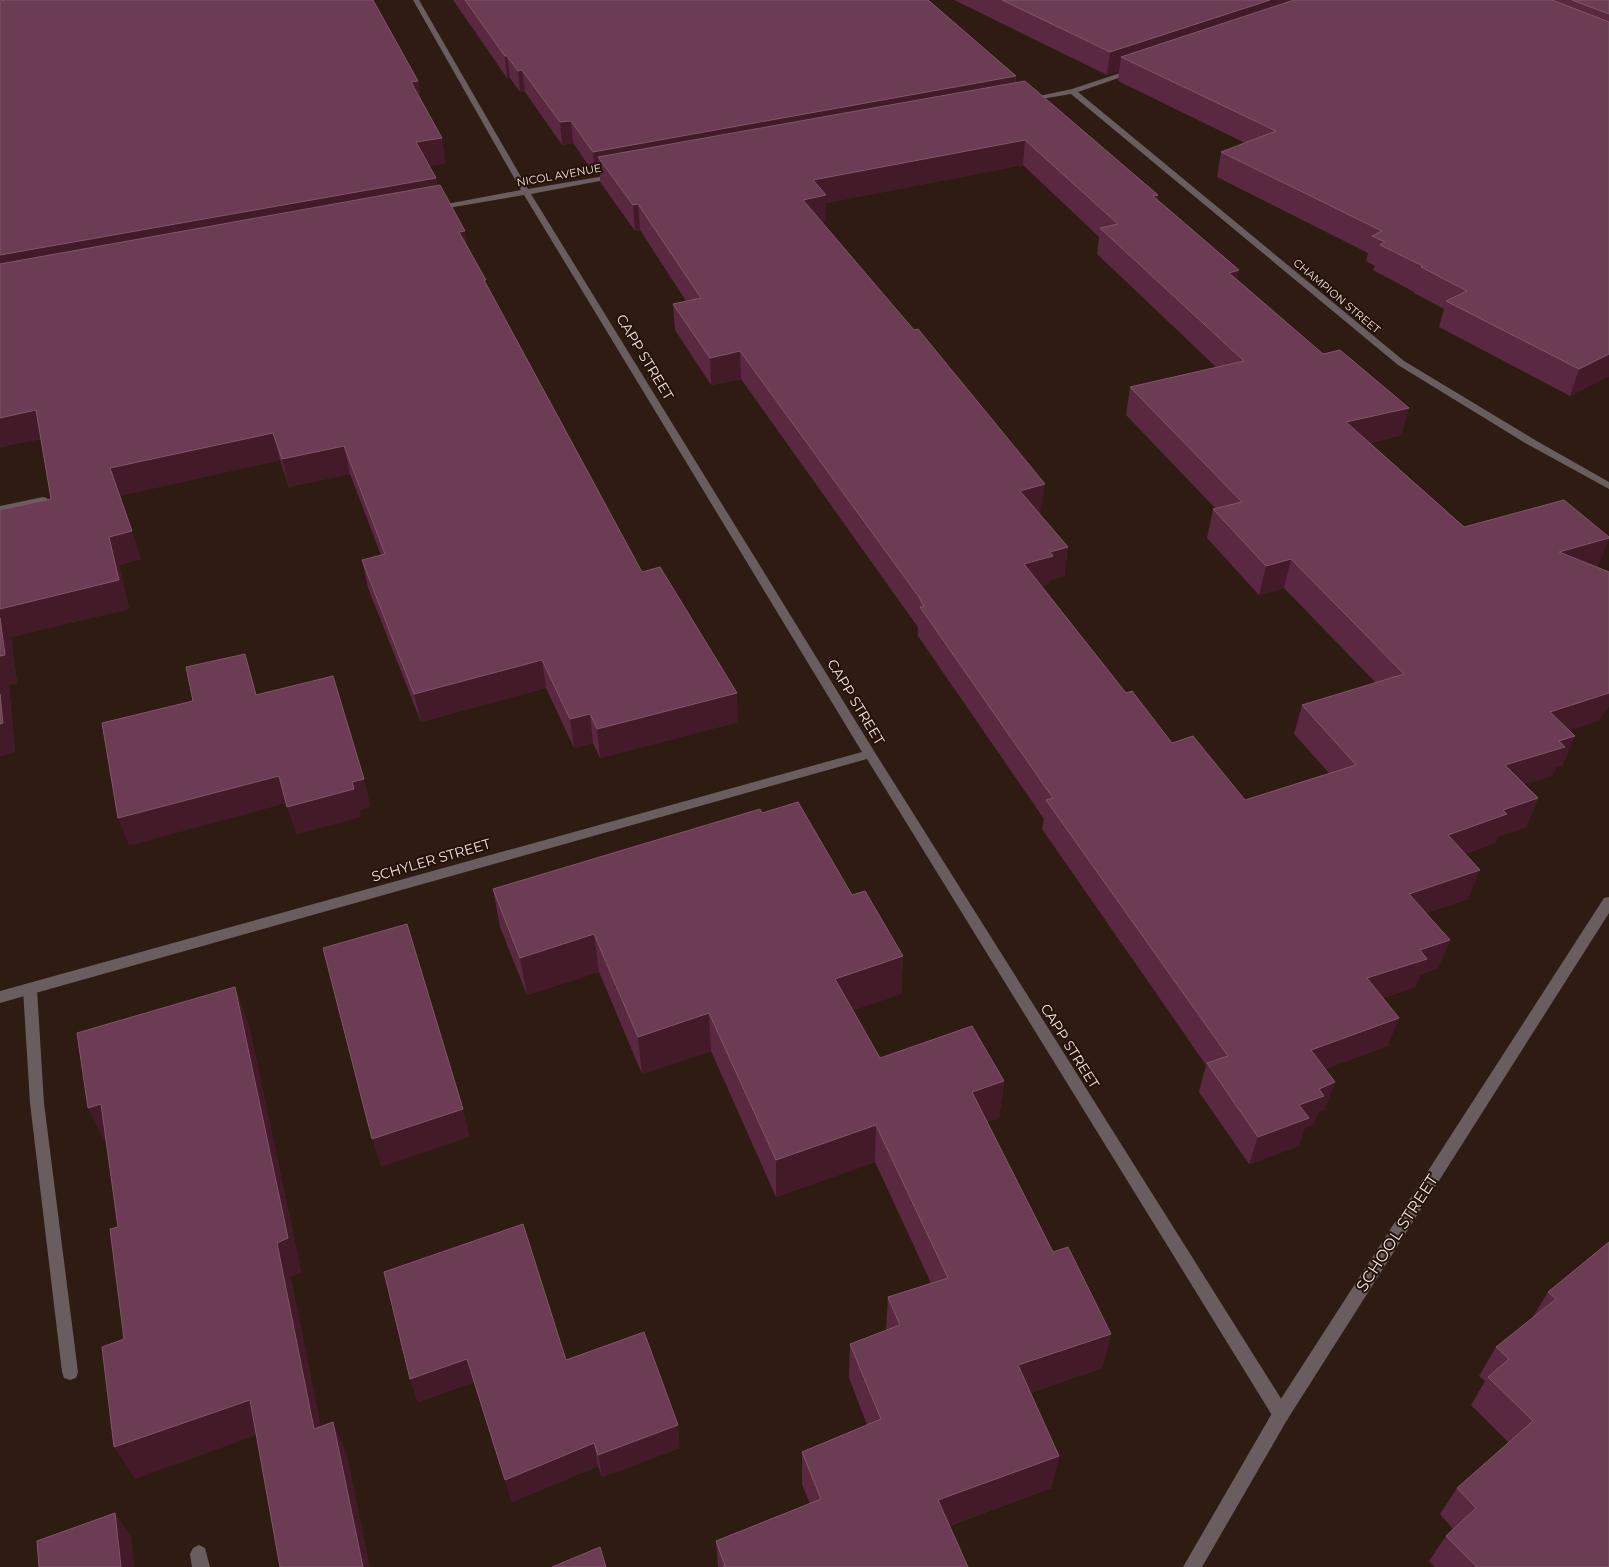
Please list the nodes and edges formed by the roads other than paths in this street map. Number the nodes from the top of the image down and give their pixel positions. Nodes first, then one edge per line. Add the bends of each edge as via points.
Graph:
1 (416, 0) edge
2 (1148, 67) edge
3 (1073, 92) junction
4 (1015, 102) edge
5 (624, 174) edge
6 (526, 192) junction
7 (429, 210) edge
8 (1609, 486) edge
9 (43, 500) edge
10 (0, 509) edge
11 (870, 754) junction
12 (1609, 902) edge
13 (30, 989) junction
14 (0, 997) edge
15 (70, 1372) dead end
16 (1281, 1414) junction
17 (1192, 1567) edge

1 - 6 street, CAPP STREET
2 - 3 street
3 - 4 street
3 - 8 street, CHAMPION STREET via 1401,363
5 - 6 street, NICOL AVENUE
6 - 7 street, NICOL AVENUE
6 - 11 street, CAPP STREET
9 - 10 street
11 - 13 street, SCHYLER STREET
11 - 16 street, CAPP STREET
12 - 16 street, SCHOOL STREET
13 - 14 street, SCHYLER STREET
13 - 15 street via 36,1103
16 - 17 street, SCHOOL STREET

